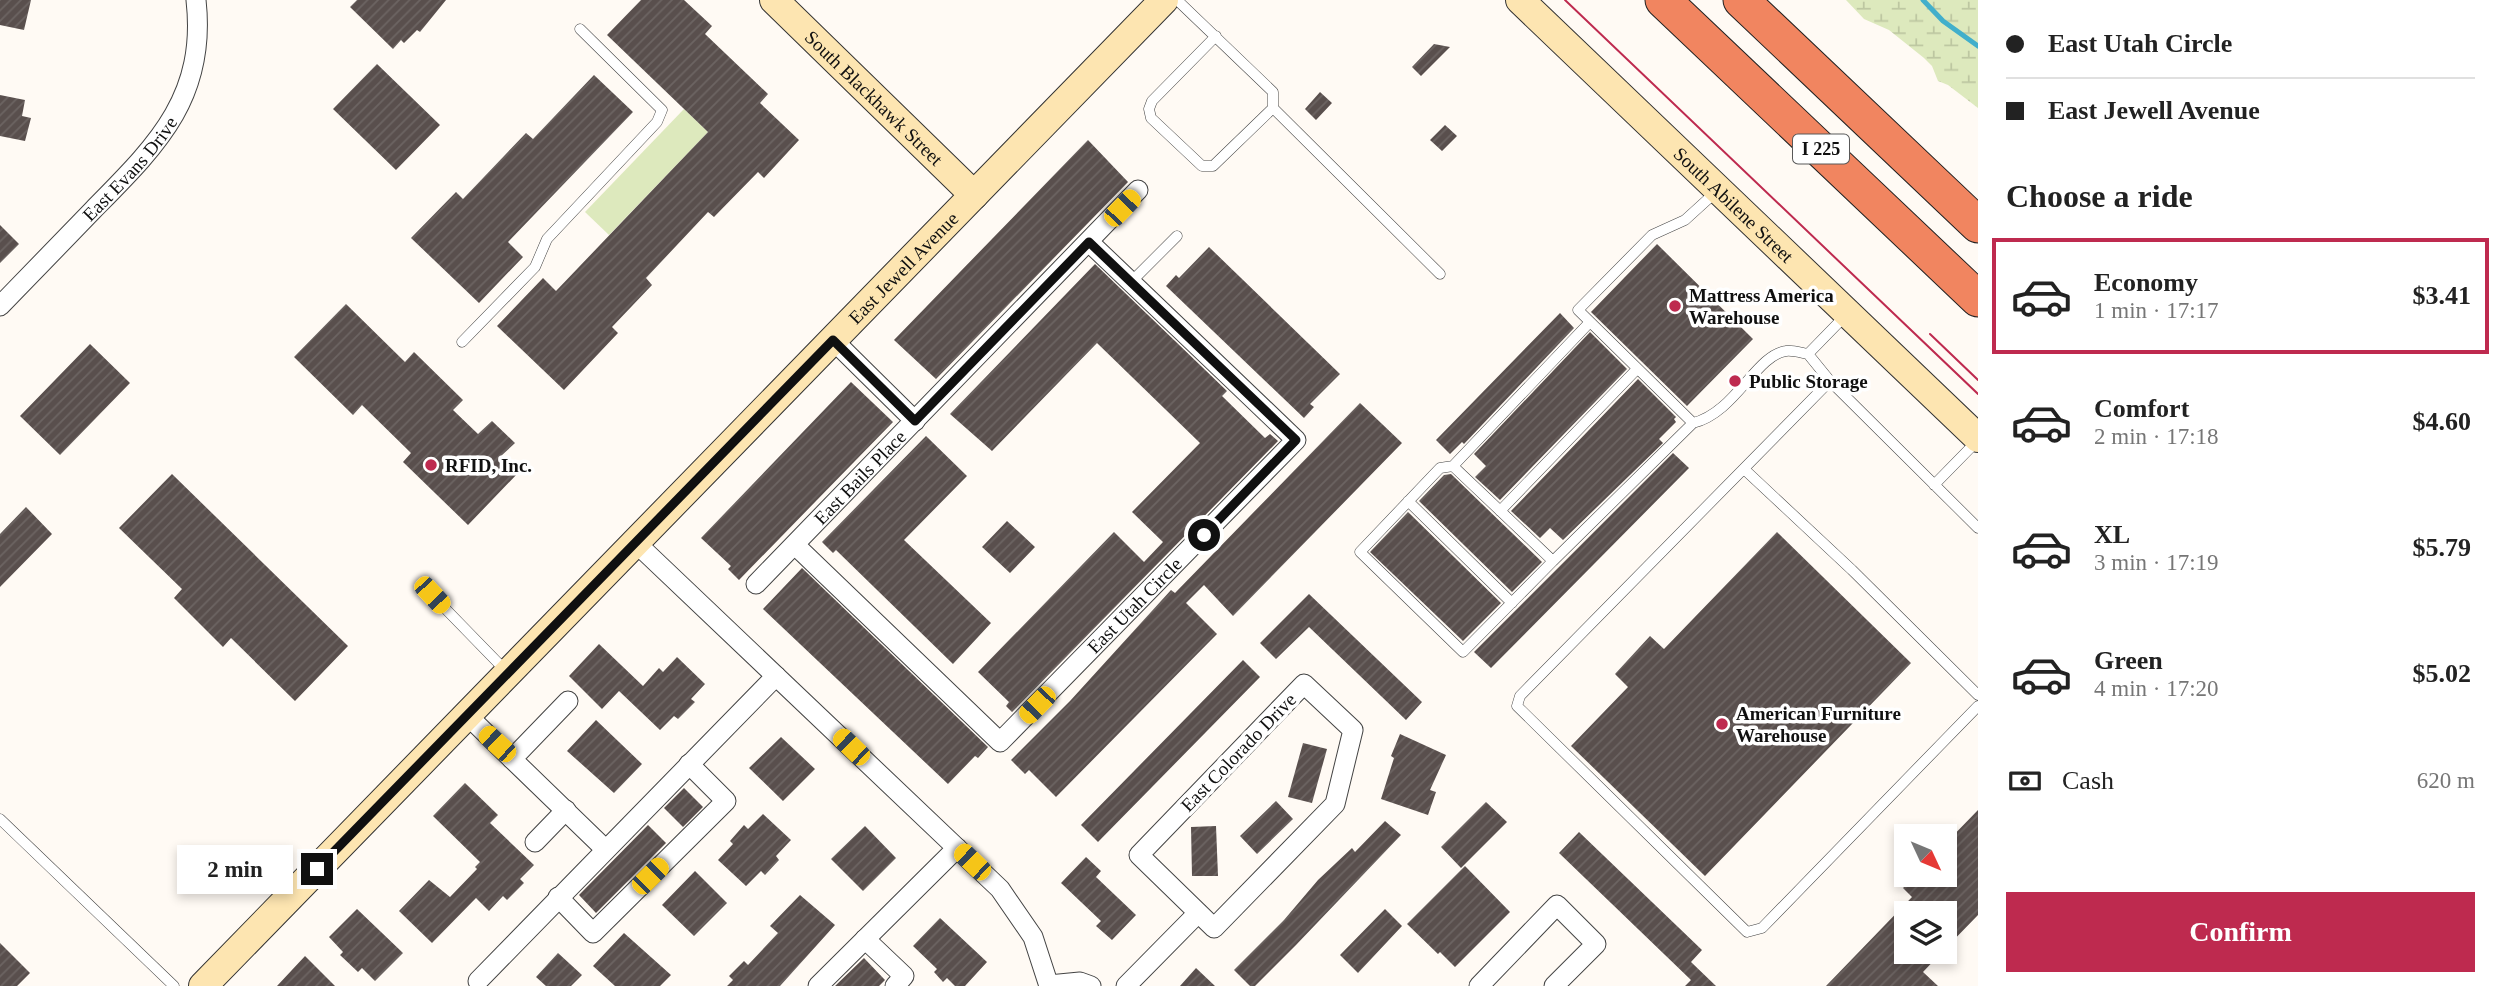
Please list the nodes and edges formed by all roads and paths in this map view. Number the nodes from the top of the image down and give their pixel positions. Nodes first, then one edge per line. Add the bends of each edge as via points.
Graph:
1 (196, 0) edge
2 (774, 0) edge
3 (1164, 0) edge
4 (1177, 0) edge
5 (1520, 0) edge
6 (1663, 0) edge
7 (1741, 0) edge
8 (580, 29) dead end
9 (1216, 36) junction
10 (1273, 108) junction
11 (1138, 190) dead end
12 (1718, 190) junction
13 (974, 195) junction
14 (1978, 225) edge
15 (1177, 236) dead end
16 (1089, 242) junction
17 (1440, 274) dead end
18 (1131, 282) junction
19 (1978, 299) edge
20 (0, 306) edge
21 (1847, 314) junction
22 (1590, 322) junction
23 (833, 340) junction
24 (462, 342) dead end
25 (1808, 354) junction
26 (1637, 369) junction
27 (1830, 381) junction
28 (915, 421) junction
29 (1693, 423) junction
30 (1978, 439) edge
31 (1452, 466) junction
32 (1744, 469) junction
33 (1934, 485) junction
34 (1408, 501) junction
35 (1500, 511) junction
36 (1978, 528) edge
37 (635, 542) junction
38 (794, 545) junction
39 (1553, 561) junction
40 (756, 584) dead end
41 (432, 595) dead end
42 (1512, 603) junction
43 (508, 673) junction
44 (776, 676) junction
45 (1978, 695) edge
46 (568, 701) dead end
47 (1978, 706) edge
48 (467, 715) junction
49 (512, 759) junction
50 (688, 765) junction
51 (566, 810) junction
52 (0, 819) edge
53 (535, 842) dead end
54 (957, 848) junction
55 (605, 849) junction
56 (558, 897) junction
57 (1198, 912) junction
58 (865, 939) junction
59 (478, 982) dead end
60 (204, 985) edge
61 (174, 986) edge
62 (818, 986) edge
63 (895, 986) edge
64 (1049, 986) edge
65 (1091, 986) edge
66 (1126, 986) edge
67 (1479, 986) edge
68 (1554, 986) edge

1 - 20 street, East Evans Drive via 198,33 192,73 170,126
2 - 13 street, South Blackhawk Street
3 - 13 street, East Jewell Avenue
4 - 9 lane
5 - 12 street, South Abilene Street
6 - 19 highway, I 225
7 - 14 highway, I 225
8 - 24 lane via 662,110 657,122 547,239 535,267
9 - 10 lane via 1273,92
9 - 10 lane via 1152,100 1151,118 1202,166 1213,166
10 - 17 lane
11 - 16 street, East Bails Place
12 - 21 street, South Abilene Street
12 - 22 lane via 1685,220 1653,235 1578,310
13 - 23 street, East Jewell Avenue
15 - 18 lane
16 - 18 street, East Utah Circle
16 - 28 street, East Bails Place
18 - 38 street, East Utah Circle via 1296,440 1000,742
21 - 25 lane
21 - 30 street, South Abilene Street
22 - 26 lane
22 - 31 lane
23 - 28 street
23 - 37 street, East Jewell Avenue
25 - 27 lane
25 - 29 lane via 1787,351 1772,358 1723,409 1710,419
26 - 29 lane
26 - 35 lane
27 - 32 lane
27 - 33 lane
28 - 38 street, East Bails Place
29 - 39 lane
30 - 33 lane
31 - 34 lane via 1440,468
31 - 35 lane
32 - 45 lane
32 - 47 lane via 1520,696 1517,706 1747,932 1762,928
33 - 36 lane
34 - 42 lane
34 - 42 lane via 1360,552 1463,652
35 - 39 lane
37 - 43 street, East Jewell Avenue
37 - 44 street
38 - 40 street, East Bails Place
39 - 42 lane
41 - 43 lane
43 - 48 street, East Jewell Avenue
44 - 50 street
44 - 54 street
46 - 49 street
48 - 49 street
48 - 60 street, East Jewell Avenue
49 - 51 street
50 - 55 street
50 - 56 street via 726,801 593,933
51 - 53 street
51 - 55 street
52 - 61 lane
54 - 58 street
54 - 64 street via 1019,912 1037,946
55 - 56 street
56 - 59 street
57 - 57 street, East Colorado Drive via 1214,928 1335,804 1353,730 1304,684 1139,855
57 - 66 street
58 - 62 street
58 - 63 street via 904,976
64 - 65 street via 1080,982
67 - 68 street via 1557,905 1596,944

